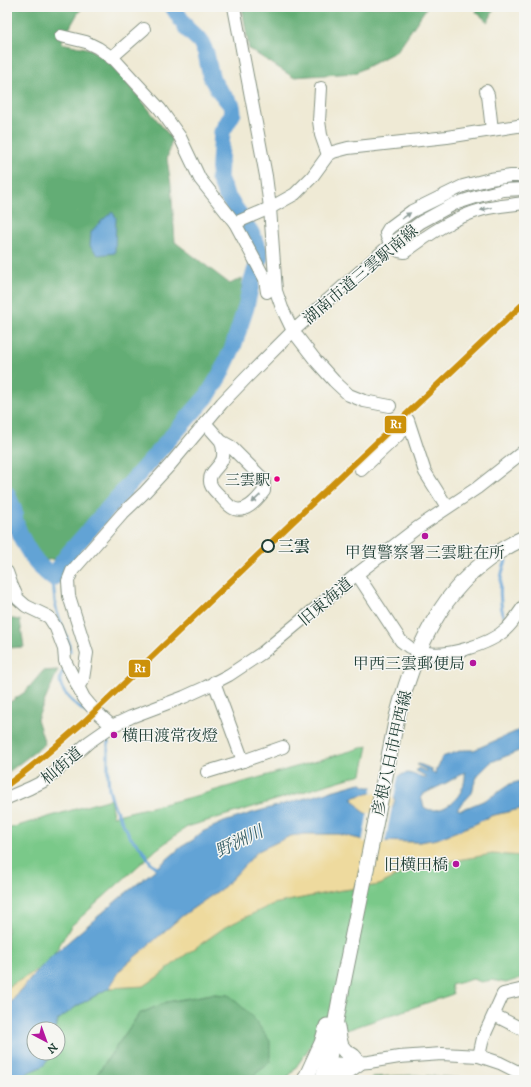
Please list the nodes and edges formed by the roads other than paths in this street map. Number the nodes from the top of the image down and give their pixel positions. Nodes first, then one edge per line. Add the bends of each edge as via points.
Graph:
1 (234, 7) edge
2 (144, 29) dead end
3 (61, 36) dead end
4 (111, 58) junction
5 (320, 88) dead end
6 (486, 91) dead end
7 (524, 125) edge
8 (492, 130) junction
9 (328, 155) junction
10 (524, 176) edge
11 (524, 189) edge
12 (524, 203) edge
13 (270, 208) junction
14 (235, 223) junction
15 (391, 244) junction
16 (267, 292) dead end
17 (293, 331) junction
18 (390, 406) dead end
19 (205, 423) junction
20 (221, 441) junction
21 (524, 451) edge
22 (221, 462) junction
23 (249, 466) junction
24 (361, 470) dead end
25 (447, 507) junction
26 (524, 538) edge
27 (7, 572) edge
28 (357, 574) junction
29 (524, 606) edge
30 (409, 647) dead end
31 (427, 653) dead end
32 (214, 682) junction
33 (78, 687) junction
34 (108, 729) junction
35 (283, 747) dead end
36 (243, 761) junction
37 (206, 772) dead end
38 (7, 798) edge
39 (342, 988) junction
40 (524, 989) edge
41 (494, 1015) junction
42 (524, 1030) edge
43 (331, 1040) junction
44 (479, 1056) junction
45 (328, 1063) junction
46 (359, 1063) junction
47 (524, 1075) edge
48 (304, 1080) edge
49 (308, 1080) edge
50 (322, 1080) edge
51 (330, 1080) edge

1 - 13 street
2 - 4 street
3 - 4 street via 86,42
4 - 14 street via 160,109 180,137 200,179
5 - 9 street via 319,121
6 - 8 street
7 - 8 street
8 - 9 street via 348,148
9 - 13 street via 312,178 295,194
15 -> 10 street via 386,233 389,228 412,211 437,198 462,186 490,179
11 - 15 street, 湖南市道三雲駅南線 via 503,190 454,204 421,222
12 -> 15 street via 483,210 461,218 424,238 405,252 399,251
13 - 14 street
13 - 17 street via 276,291
14 - 16 street via 265,279
15 - 17 street, 湖南市道三雲駅南線
17 - 18 street via 316,361 349,395
17 - 19 street, 湖南市道三雲駅南線
19 - 20 street
19 - 33 street, 湖南市道三雲駅南線 via 72,571 68,581 69,596 87,653 83,679
20 - 22 street
20 - 23 street via 230,446
21 - 25 street, 旧東海道 via 477,488
22 - 23 street
23 -> 22 street via 264,480 264,491 242,510 231,507 213,489 210,476
24 - 25 street via 408,423 425,472
25 - 28 street, 旧東海道
26 - 39 main road, 彦根八日市甲西線 via 490,559 455,590 436,618 417,656 397,717
27 - 33 street via 18,599 26,606 49,617 56,628
28 - 30 street via 401,641
28 - 32 street, 旧東海道 via 262,653
29 - 31 street via 505,630 482,644 441,654
32 - 34 street, 旧東海道
32 - 36 street
33 - 34 street
34 - 38 street, 杣街道 via 89,742 46,780
35 - 36 street
36 - 37 street
39 - 43 main road, 彦根八日市甲西線
39 - 43 main road, 彦根八日市甲西線 via 332,1009
40 - 41 street via 503,994
41 - 42 street
41 - 44 street via 483,1038
43 - 45 main road, 彦根八日市甲西線
43 - 46 main road
43 - 48 main road, 彦根八日市甲西線
44 - 46 street via 442,1054
44 - 47 street
45 - 46 street
45 - 49 main road
45 - 50 main road, 彦根八日市甲西線
46 - 51 main road

